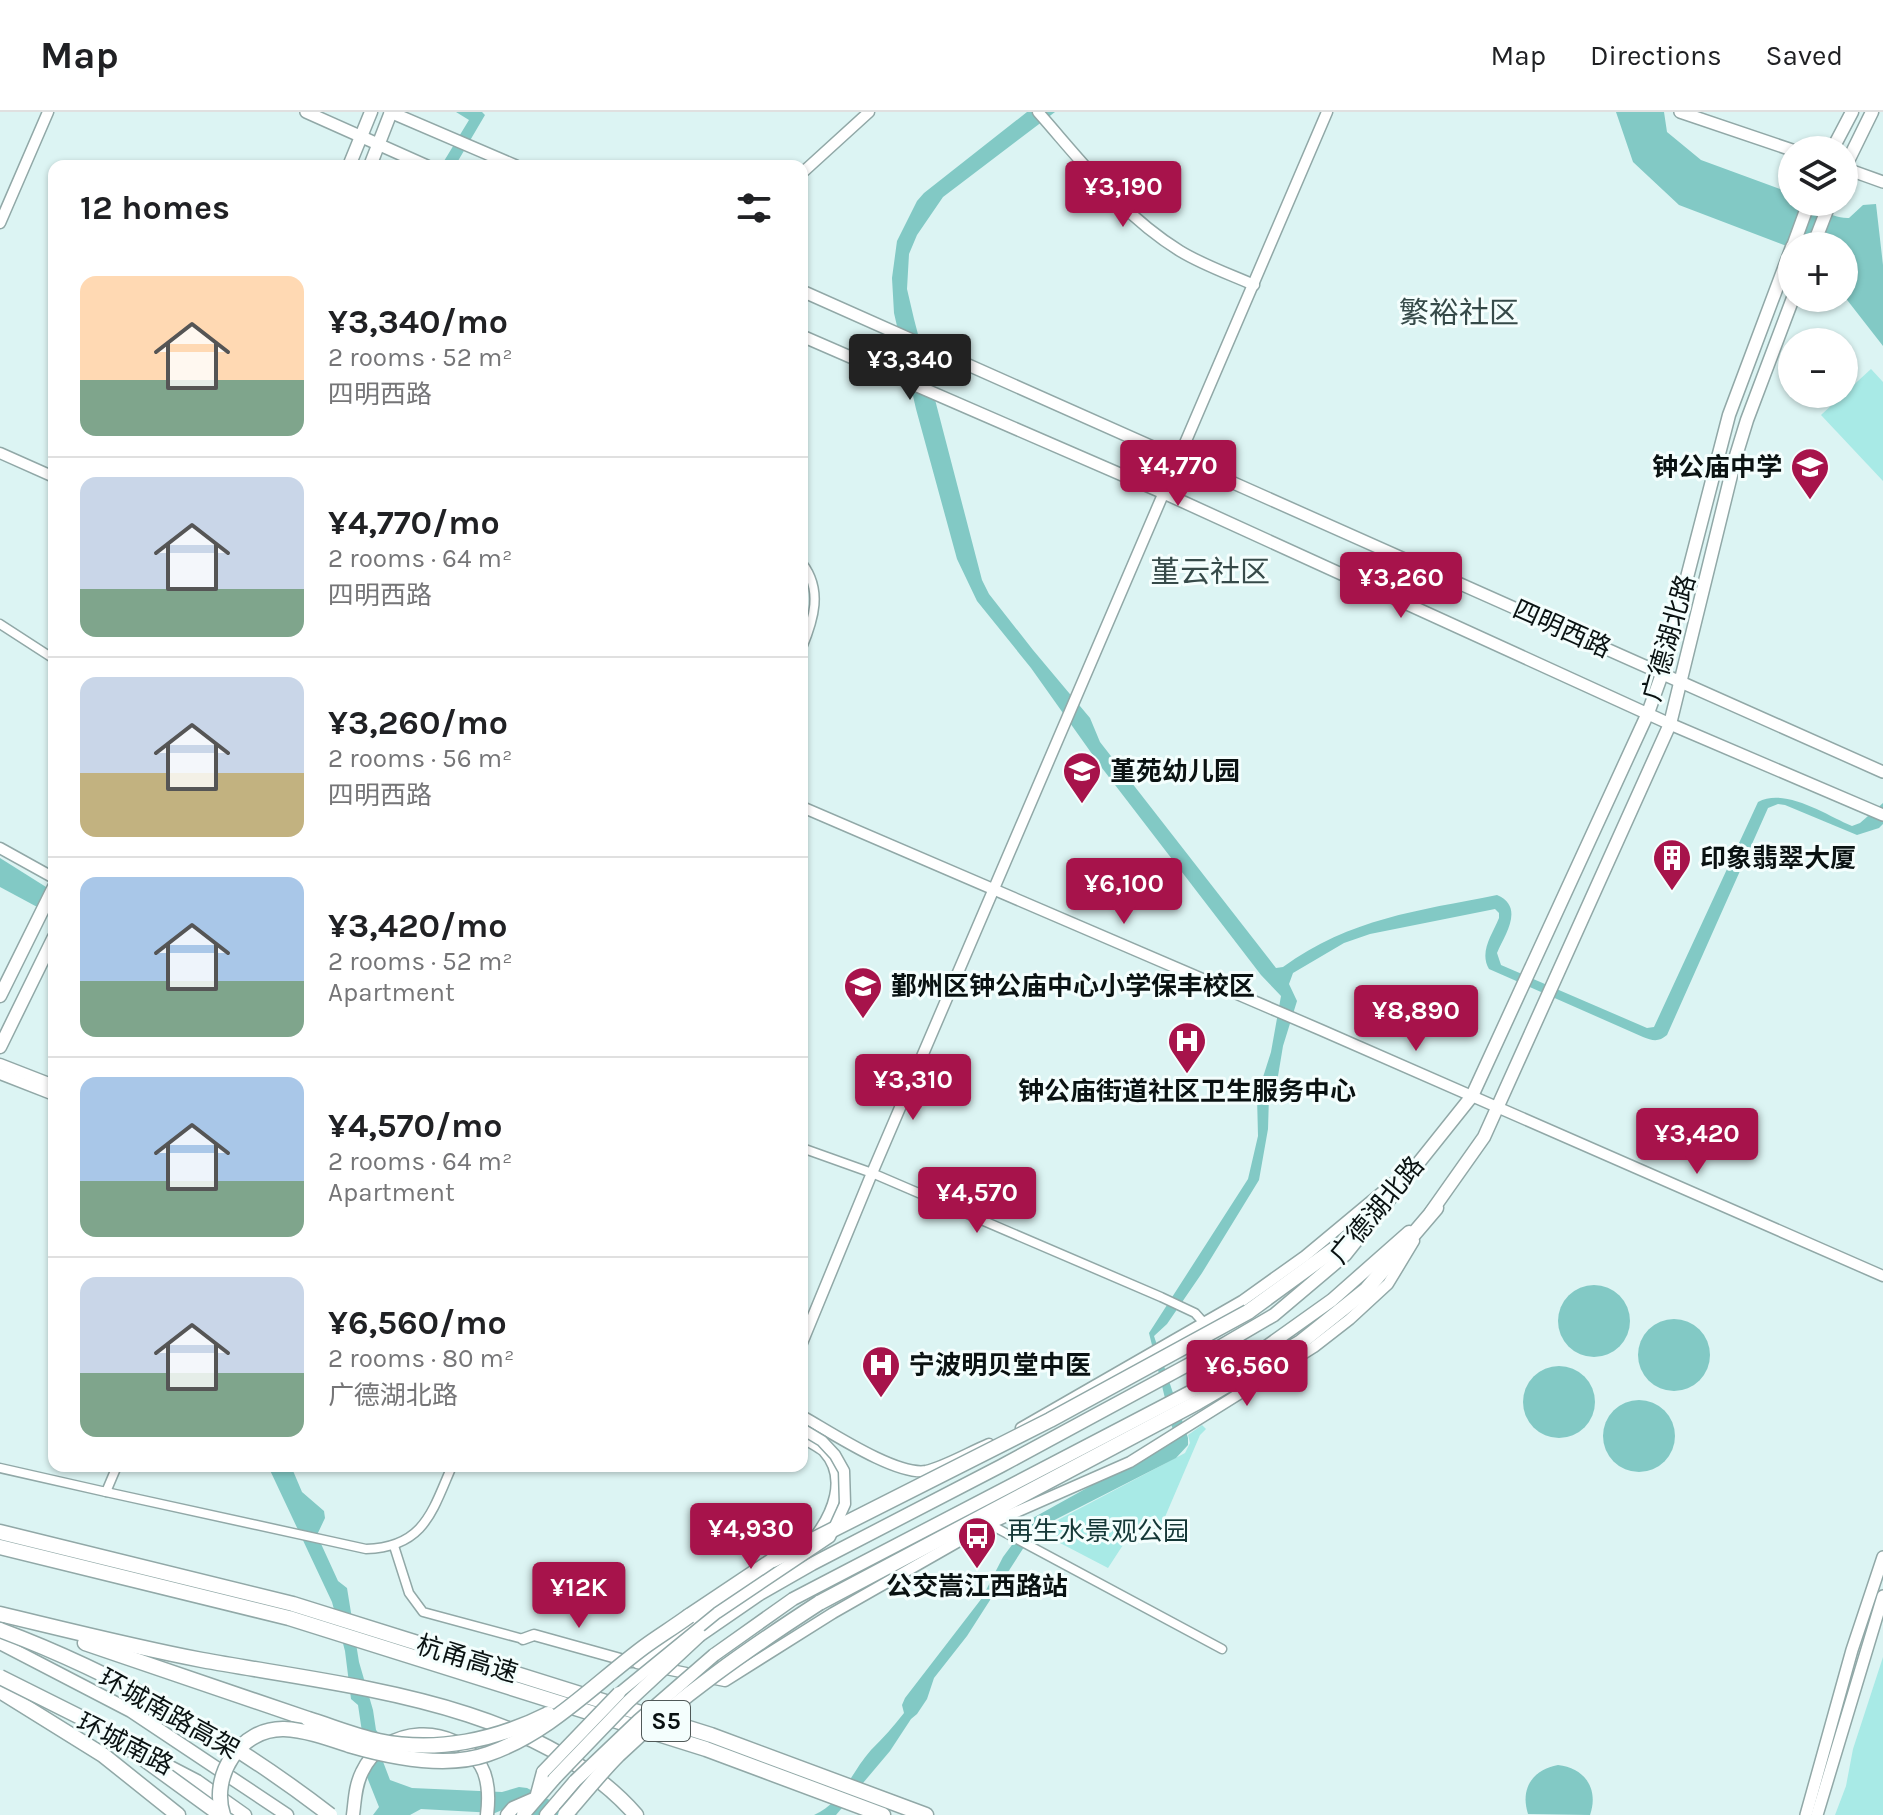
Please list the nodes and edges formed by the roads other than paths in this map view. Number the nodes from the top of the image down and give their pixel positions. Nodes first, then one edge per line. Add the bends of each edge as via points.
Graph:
1 (48, 112) edge
2 (306, 112) edge
3 (371, 112) edge
4 (390, 112) edge
5 (869, 112) edge
6 (1038, 112) edge
7 (1327, 112) edge
8 (1681, 112) edge
9 (1852, 112) edge
10 (1872, 112) edge
11 (361, 136) junction
12 (1839, 136) edge
13 (1858, 140) edge
14 (378, 144) junction
15 (1778, 145) edge
16 (351, 160) edge
17 (372, 160) edge
18 (414, 160) edge
19 (502, 160) edge
20 (808, 168) edge
21 (1858, 174) edge
22 (1883, 182) edge
23 (0, 223) edge
24 (1778, 284) edge
25 (1254, 285) junction
26 (808, 293) edge
27 (1788, 312) edge
28 (808, 339) edge
29 (0, 453) edge
30 (1180, 459) junction
31 (48, 474) edge
32 (1166, 494) junction
33 (808, 572) edge
34 (0, 624) edge
35 (808, 630) edge
36 (48, 655) edge
37 (1662, 674) junction
38 (1680, 682) junction
39 (1648, 713) junction
40 (1670, 724) junction
41 (1883, 772) edge
42 (808, 810) edge
43 (1883, 815) edge
44 (0, 848) edge
45 (48, 875) edge
46 (994, 889) junction
47 (48, 899) edge
48 (48, 949) edge
49 (0, 996) edge
50 (0, 1047) edge
51 (0, 1064) edge
52 (0, 1074) edge
53 (48, 1083) edge
54 (48, 1093) edge
55 (1472, 1096) junction
56 (1497, 1107) junction
57 (808, 1150) edge
58 (1417, 1163) junction
59 (872, 1173) junction
60 (1436, 1208) junction
61 (1370, 1223) junction
62 (1883, 1276) edge
63 (1204, 1323) junction
64 (808, 1328) edge
65 (808, 1419) edge
66 (808, 1433) edge
67 (808, 1441) edge
68 (0, 1468) edge
69 (114, 1472) edge
70 (449, 1472) edge
71 (106, 1492) junction
72 (989, 1524) junction
73 (0, 1532) edge
74 (394, 1546) junction
75 (0, 1547) edge
76 (1883, 1557) edge
77 (1883, 1596) edge
78 (291, 1611) junction
79 (0, 1614) edge
80 (0, 1630) edge
81 (523, 1639) joint
82 (0, 1643) edge
83 (403, 1646) junction
84 (1222, 1649) dead end
85 (637, 1663) junction
86 (0, 1677) edge
87 (607, 1678) junction
88 (0, 1684) edge
89 (0, 1691) edge
90 (619, 1693) joint
91 (606, 1769) junction
92 (575, 1781) junction
93 (536, 1798) junction
94 (178, 1815) edge
95 (222, 1815) edge
96 (245, 1815) edge
97 (287, 1815) edge
98 (330, 1815) edge
99 (353, 1815) edge
100 (487, 1815) edge
101 (507, 1815) edge
102 (523, 1815) edge
103 (546, 1815) edge
104 (553, 1815) edge
105 (565, 1815) edge
106 (578, 1815) edge
107 (636, 1815) edge
108 (883, 1815) edge
109 (926, 1815) edge
110 (1806, 1815) edge
111 (1817, 1815) edge

1 - 23 street
2 - 11 main road
3 - 11 main road
4 - 14 main road
4 - 19 main road
5 - 20 street
6 - 25 street via 1122,206 1161,238
7 - 25 street
8 - 15 main road
9 - 12 main road
10 - 13 main road
11 - 14 main road
11 - 16 main road
14 - 17 main road
14 - 18 main road
21 - 22 main road
24 - 37 main road, 广德湖北路 via 1729,415
25 - 30 street
26 - 30 main road, 四明西路
27 - 38 main road, 广德湖北路 via 1735,459
28 - 32 main road, 四明西路
29 - 31 street
30 - 32 street
30 - 37 main road, 四明西路
32 - 39 main road, 四明西路
32 - 46 street
33 - 35 street via 816,606
34 - 36 street
37 - 38 main road, 四明西路
37 - 39 main road, 广德湖北路
38 - 40 main road, 广德湖北路
38 - 41 main road, 四明西路
39 - 40 main road, 四明西路
39 - 55 main road, 广德湖北路
40 - 43 main road, 四明西路
40 - 56 main road, 广德湖北路
42 - 46 street
44 - 45 street
46 - 55 street
46 - 59 street
47 - 49 main road
48 - 50 main road
51 - 53 street
52 - 54 street
55 - 56 street
55 - 58 main road, 广德湖北路
56 - 60 main road, 广德湖北路 via 1484,1137
56 - 62 street
57 - 59 street
58 - 61 main road, 广德湖北路
58 - 63 street via 1305,1256
59 - 63 street via 1182,1306
59 - 64 street
60 - 72 street via 1388,1284 1314,1347 1130,1462
60 - 91 highway, bridge via 1366,1290 1301,1342 819,1603 694,1690
60 - 92 main road, 广德湖北路, bridge via 1332,1300 1238,1367 793,1599 714,1655
61 - 87 highway, bridge via 1248,1312 1050,1420 773,1560
61 - 93 main road, 广德湖北路, bridge via 1345,1255 1274,1315 812,1564 725,1617 628,1702
63 - 65 street via 1000,1439 925,1471 888,1463
66 - 90 street, bridge via 822,1441 844,1471 845,1504 830,1537 717,1613
67 - 85 street via 824,1451 836,1484 835,1504 822,1528 791,1557
68 - 71 street
69 - 71 street
70 - 74 street via 431,1515 416,1534
71 - 74 street via 366,1549
72 - 84 street
72 - 85 street via 725,1681
73 - 78 highway, 杭甬高速 / S5
74 - 81 street via 409,1593 423,1612
75 - 78 highway, 杭甬高速 / S5
76 - 110 main road
77 - 111 main road
78 - 83 highway, 杭甬高速 / S5
79 - 87 highway, bridge via 308,1719 408,1745 482,1739 525,1726
79 - 107 highway, bridge via 166,1653 385,1691 483,1720 557,1750 610,1788
80 - 98 highway, 环城南路高架, bridge via 46,1647 165,1708 287,1782
81 - 85 street via 534,1635
82 - 97 main road, 环城南路 via 131,1711
83 - 108 highway, 杭甬高速 / S5
83 - 109 highway, 杭甬高速 / S5 via 711,1735
86 - 95 highway, 环城南路高架, bridge via 100,1727
87 - 95 highway, bridge via 532,1734 486,1755 404,1758 310,1733 266,1732 231,1757 223,1771
88 - 96 main road, 环城南路 via 197,1781
89 - 94 highway via 93,1748
90 - 93 main road, bridge via 543,1772
91 - 105 highway, bridge
91 - 106 highway, bridge
92 - 103 main road, 广德湖北路
92 - 104 main road
93 - 101 main road
93 - 102 main road, 广德湖北路
99 - 100 main road, bridge via 363,1769 383,1746 416,1733 445,1738 480,1764

